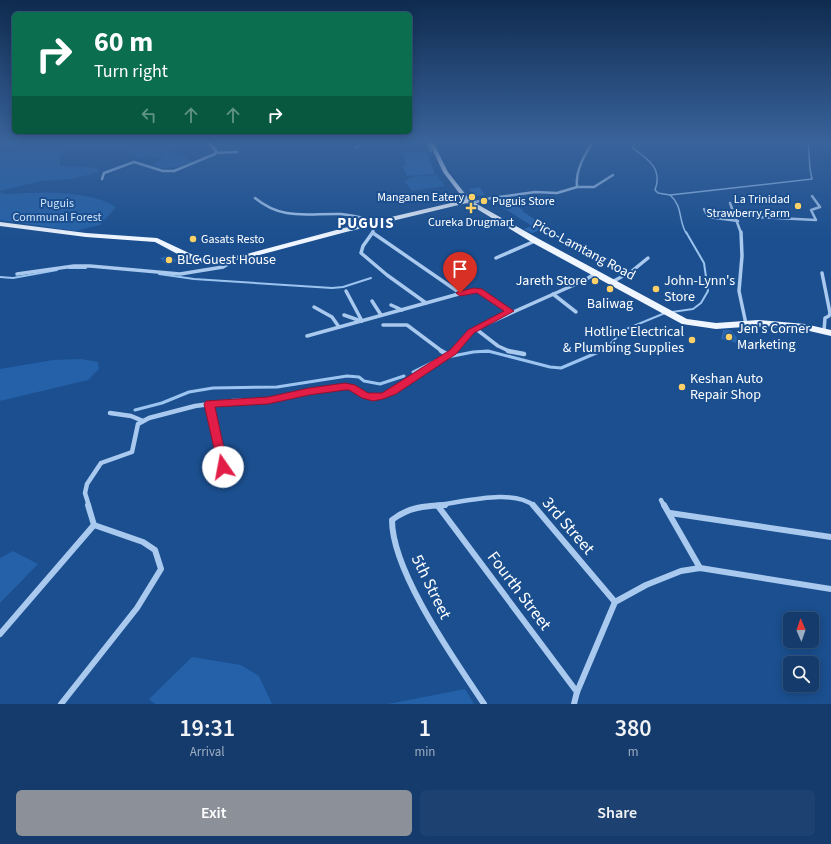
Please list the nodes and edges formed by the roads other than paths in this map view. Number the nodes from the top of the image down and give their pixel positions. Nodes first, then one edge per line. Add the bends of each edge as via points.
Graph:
1 (107, 173) edge
2 (447, 173) edge
3 (578, 173) edge
4 (613, 175) dead end
5 (102, 178) dead end
6 (578, 187) junction
7 (812, 196) dead end
8 (255, 198) dead end
9 (470, 202) junction
10 (730, 203) dead end
11 (704, 209) dead end
12 (735, 216) junction
13 (738, 221) junction
14 (381, 222) junction
15 (0, 224) edge
16 (371, 224) junction
17 (373, 233) junction
18 (536, 241) junction
19 (496, 258) dead end
20 (648, 258) dead end
21 (230, 259) junction
22 (596, 273) junction
23 (822, 273) dead end
24 (17, 274) dead end
25 (612, 282) junction
26 (346, 291) dead end
27 (460, 293) junction
28 (552, 294) junction
29 (372, 301) dead end
30 (426, 303) junction
31 (391, 305) dead end
32 (314, 307) dead end
33 (402, 310) junction
34 (510, 311) junction
35 (576, 312) dead end
36 (344, 315) dead end
37 (381, 315) junction
38 (361, 321) junction
39 (746, 324) junction
40 (383, 325) dead end
41 (339, 327) junction
42 (476, 329) junction
43 (827, 332) edge
44 (307, 336) dead end
45 (524, 354) dead end
46 (449, 355) junction
47 (209, 404) junction
48 (110, 413) dead end
49 (143, 421) junction
50 (223, 467) dead end
51 (661, 500) dead end
52 (438, 506) junction
53 (670, 513) junction
54 (94, 525) junction
55 (831, 537) edge
56 (700, 568) junction
57 (831, 589) edge
58 (615, 602) junction
59 (0, 634) edge
60 (577, 692) junction
61 (61, 704) edge
62 (484, 704) edge
63 (574, 704) edge

1 - 5 street
2 - 9 main road
3 - 6 street
4 - 6 street via 597,186
6 - 9 street via 559,193 535,192
7 - 12 street via 820,207 811,210 816,220
8 - 14 street via 266,208 279,213 346,215
9 - 14 main road
9 - 18 main road, Pico-Lamtang Road
10 - 12 street
11 - 13 street via 708,217
12 - 13 street
13 - 39 street via 742,248 739,291
14 - 16 main road
15 - 21 main road via 86,235 157,240 203,261 217,262
16 - 17 street via 374,228
16 - 21 main road
17 - 27 street
17 - 30 street via 360,251 382,271
18 - 19 street
18 - 22 main road, Pico-Lamtang Road
20 - 25 street
21 - 24 street via 223,267 180,274 82,266
22 - 25 main road, Pico-Lamtang Road
22 - 28 street
23 - 43 street via 830,313 826,318
25 - 39 main road, Pico-Lamtang Road via 685,322 716,326
26 - 38 street
27 - 30 street
27 - 34 street via 479,291
28 - 34 street
28 - 35 street
29 - 37 street
30 - 33 street
31 - 33 street
32 - 41 street via 332,315
33 - 37 street
34 - 42 street
36 - 38 street
37 - 38 street
38 - 41 street
39 - 43 main road, Pico-Lamtang Road via 805,327
40 - 46 street via 406,325
41 - 44 street
42 - 45 street via 504,350 513,354
42 - 46 street
46 - 47 street via 383,396 365,396 352,387 345,386 268,400
47 - 49 street
47 - 50 street
48 - 49 street via 136,416
49 - 54 street via 138,424 132,452 101,463 87,484 85,493
51 - 53 street
52 - 58 street, 3rd Street via 514,496 526,499 542,514
52 - 60 street, Fourth Street
52 - 62 street, 5th Street via 410,508 399,513 392,520 391,535 415,594
53 - 55 street
53 - 56 street
54 - 59 street
54 - 61 street via 143,542 155,550 161,569 136,608
56 - 57 street
56 - 58 street via 681,571 646,585
58 - 60 street
60 - 63 street

